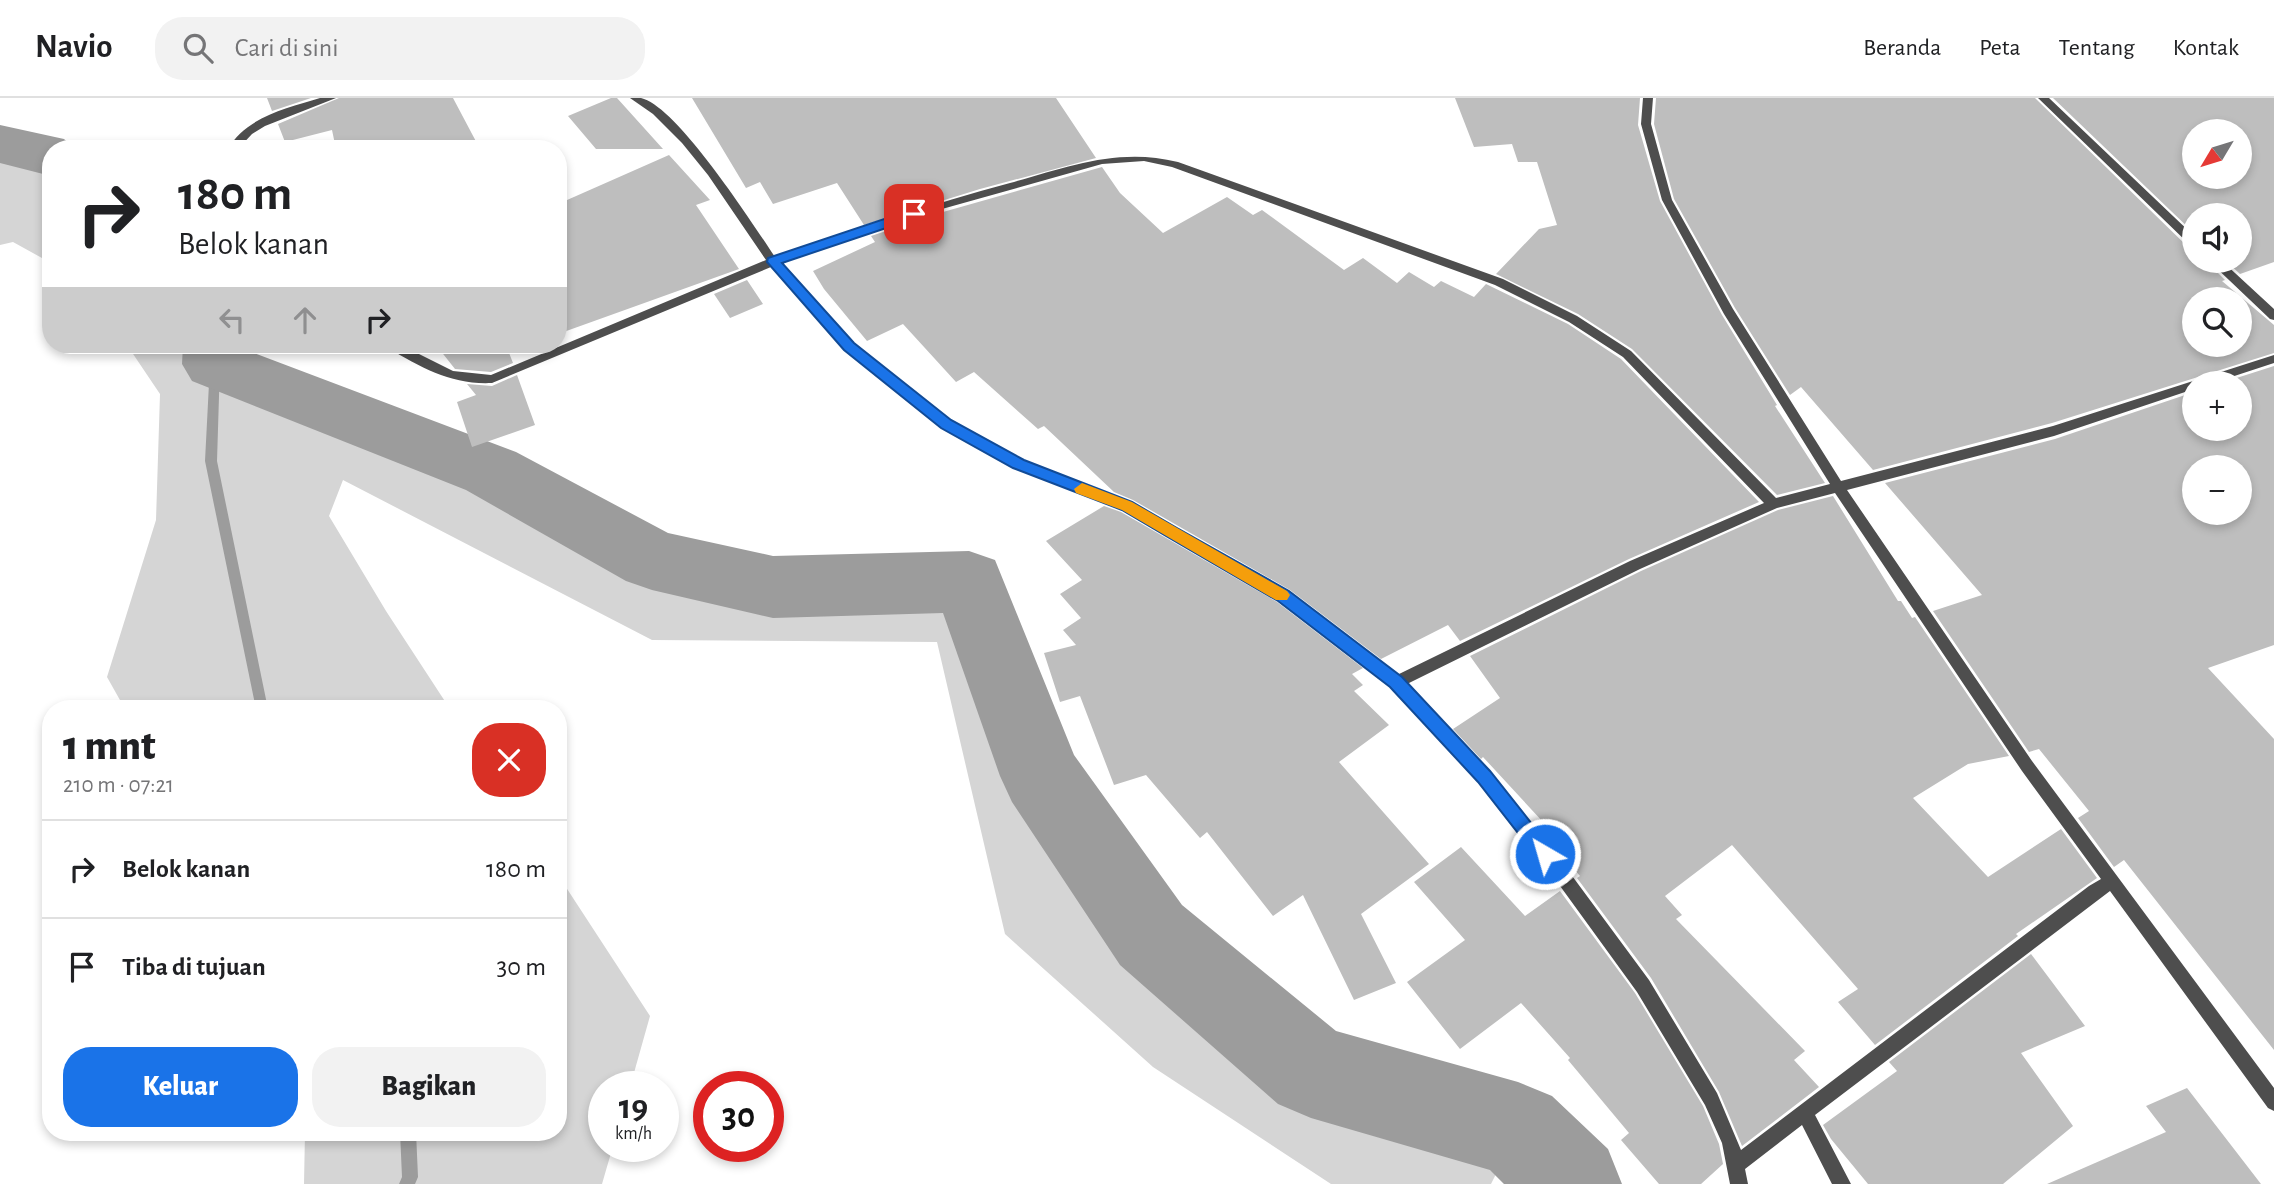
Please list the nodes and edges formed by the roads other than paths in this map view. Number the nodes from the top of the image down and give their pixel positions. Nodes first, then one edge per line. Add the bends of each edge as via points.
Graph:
1 (331, 98) edge
2 (635, 98) edge
3 (1648, 98) edge
4 (2043, 98) edge
5 (238, 140) edge
6 (2182, 231) edge
7 (773, 262) junction
8 (2228, 273) edge
9 (2274, 316) edge
10 (567, 348) edge
11 (409, 354) edge
12 (552, 354) edge
13 (2274, 359) edge
14 (2237, 371) edge
15 (2182, 389) edge
16 (1838, 487) junction
17 (1774, 503) junction
18 (1396, 682) junction
19 (2113, 881) junction
20 (2274, 1102) edge
21 (1805, 1113) junction
22 (1737, 1164) junction
23 (1739, 1184) edge
24 (1843, 1184) edge

1 - 5 street via 254,127
2 - 7 street via 686,141
3 - 16 street via 1646,124 1667,200 1728,311
4 - 6 street
7 - 10 street
7 - 17 street via 938,206 1102,161 1144,158 1174,164 1499,282 1573,319 1627,355
7 - 18 street via 849,347 946,424 1018,464 1127,506 1283,596
8 - 9 street
11 - 12 street via 449,376 473,380 492,379
13 - 14 street
15 - 16 street via 2054,431
16 - 17 street
16 - 19 street via 2027,766
17 - 18 street
18 - 22 street via 1484,776 1643,986 1711,1099
19 - 20 street
19 - 21 street
21 - 22 street
21 - 24 street
22 - 23 street

